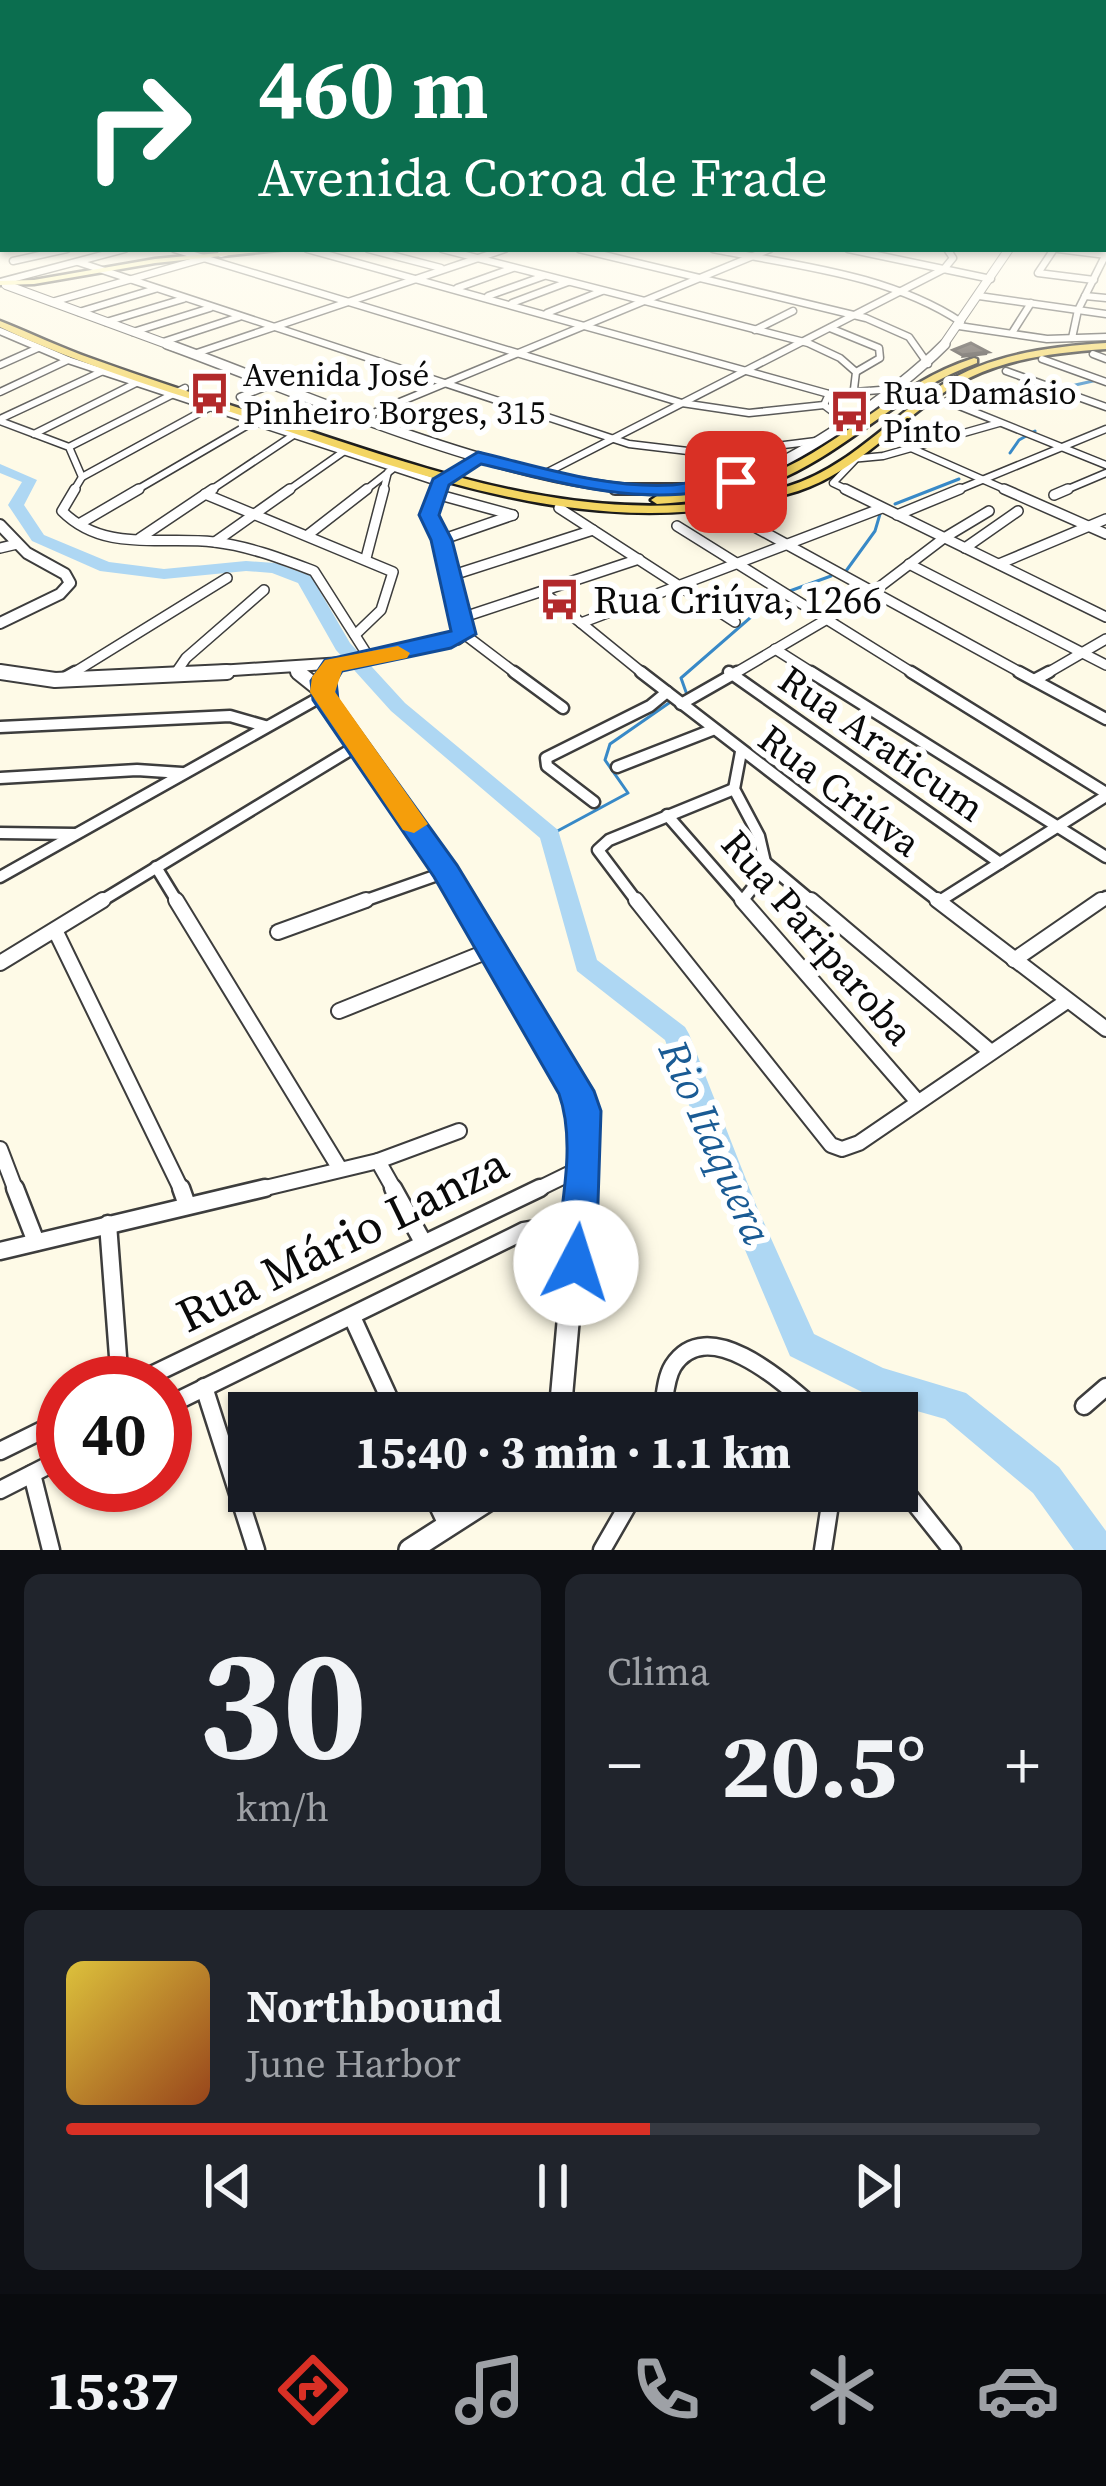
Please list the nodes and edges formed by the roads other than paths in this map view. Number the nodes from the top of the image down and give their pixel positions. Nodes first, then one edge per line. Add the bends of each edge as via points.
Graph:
1 (116, 301) edge
2 (175, 301) edge
3 (196, 301) edge
4 (498, 301) edge
5 (516, 301) edge
6 (575, 301) edge
7 (644, 301) edge
8 (645, 301) edge
9 (798, 301) edge
10 (882, 301) edge
11 (930, 301) edge
12 (975, 301) edge
13 (1019, 301) edge
14 (1082, 301) edge
15 (52, 302) edge
16 (348, 302) joint
17 (1031, 303) junction
18 (509, 304) junction
19 (213, 307) junction
20 (793, 310) dead end
21 (1078, 310) junction
22 (79, 312) junction
23 (544, 314) junction
24 (1106, 314) edge
25 (855, 315) junction
26 (242, 316) junction
27 (106, 322) junction
28 (960, 324) junction
29 (0, 325) edge
30 (585, 326) junction
31 (274, 327) junction
32 (830, 328) junction
33 (755, 330) junction
34 (133, 332) junction
35 (1012, 333) junction
36 (1072, 338) junction
37 (163, 342) junction
38 (803, 342) junction
39 (1106, 342) edge
40 (38, 349) junction
41 (518, 353) junction
42 (194, 354) junction
43 (1093, 354) dead end
44 (1042, 359) dead end
45 (1106, 359) edge
46 (68, 360) junction
47 (928, 364) junction
48 (0, 365) edge
49 (103, 371) junction
50 (746, 371) junction
51 (1006, 371) dead end
52 (856, 372) junction
53 (1103, 379) edge
54 (137, 382) junction
55 (275, 382) junction
56 (446, 384) junction
57 (854, 389) junction
58 (893, 389) junction
59 (1055, 389) junction
60 (179, 391) junction
61 (0, 392) edge
62 (830, 394) junction
63 (240, 398) dead end
64 (947, 401) dead end
65 (682, 403) junction
66 (824, 405) junction
67 (210, 407) junction
68 (1106, 407) edge
69 (366, 416) junction
70 (0, 420) edge
71 (845, 421) junction
72 (253, 422) junction
73 (999, 423) junction
74 (1106, 429) edge
75 (34, 434) junction
76 (292, 436) junction
77 (612, 439) junction
78 (816, 440) junction
79 (69, 447) junction
80 (1063, 447) junction
81 (911, 448) junction
82 (343, 452) junction
83 (478, 458) junction
84 (852, 459) junction
85 (1106, 469) edge
86 (391, 470) junction
87 (542, 475) junction
88 (82, 477) junction
89 (985, 480) junction
90 (444, 481) junction
91 (205, 494) junction
92 (1054, 495) dead end
93 (740, 503) junction
94 (559, 508) dead end
95 (706, 508) junction
96 (883, 508) junction
97 (989, 511) dead end
98 (1018, 511) dead end
99 (255, 513) junction
100 (896, 514) junction
101 (742, 520) junction
102 (1106, 520) edge
103 (79, 524) junction
104 (0, 525) edge
105 (676, 526) dead end
106 (1091, 527) junction
107 (592, 530) junction
108 (308, 534) junction
109 (1106, 534) edge
110 (944, 538) junction
111 (137, 539) junction
112 (441, 540) junction
113 (215, 542) junction
114 (17, 544) junction
115 (787, 545) junction
116 (0, 548) edge
117 (965, 548) junction
118 (366, 558) junction
119 (639, 560) junction
120 (736, 564) junction
121 (909, 564) junction
122 (999, 564) junction
123 (447, 577) junction
124 (227, 578) dead end
125 (678, 585) junction
126 (264, 590) dead end
127 (543, 592) junction
128 (874, 592) junction
129 (457, 603) junction
130 (486, 609) junction
131 (1106, 617) edge
132 (461, 618) junction
133 (825, 621) junction
134 (735, 622) dead end
135 (0, 623) edge
136 (580, 623) junction
137 (464, 634) junction
138 (355, 635) junction
139 (1106, 639) edge
140 (776, 649) junction
141 (1082, 652) junction
142 (0, 655) edge
143 (366, 660) junction
144 (337, 665) junction
145 (1106, 665) edge
146 (295, 669) junction
147 (4, 673) edge
148 (729, 673) junction
149 (176, 674) junction
150 (63, 679) junction
151 (1034, 680) junction
152 (323, 694) junction
153 (674, 698) junction
154 (563, 708) dead end
155 (1106, 719) edge
156 (265, 726) junction
157 (0, 727) edge
158 (712, 730) junction
159 (360, 744) junction
160 (741, 752) junction
161 (617, 766) dead end
162 (184, 773) junction
163 (0, 778) edge
164 (734, 788) junction
165 (1106, 794) edge
166 (594, 802) dead end
167 (668, 814) junction
168 (1056, 827) junction
169 (0, 833) edge
170 (77, 834) junction
171 (1106, 857) edge
172 (765, 862) junction
173 (1000, 863) junction
174 (156, 867) junction
175 (446, 872) junction
176 (0, 878) edge
177 (1106, 897) edge
178 (743, 900) junction
179 (938, 902) junction
180 (55, 929) junction
181 (278, 932) dead end
182 (493, 949) junction
183 (1014, 960) junction
184 (0, 963) edge
185 (1067, 1001) junction
186 (339, 1012) dead end
187 (1106, 1029) edge
188 (991, 1052) junction
189 (918, 1102) junction
190 (459, 1131) dead end
191 (0, 1149) edge
192 (378, 1161) junction
193 (583, 1167) junction
194 (340, 1169) junction
195 (188, 1205) junction
196 (579, 1222) junction
197 (108, 1225) junction
198 (36, 1242) junction
199 (423, 1242) junction
200 (0, 1251) edge
201 (353, 1319) junction
202 (118, 1356) edge
203 (190, 1356) edge
204 (204, 1387) junction
205 (1105, 1389) edge
206 (386, 1392) edge
207 (562, 1392) edge
208 (667, 1392) edge
209 (791, 1392) edge
210 (192, 1393) edge
211 (1084, 1406) dead end
212 (36, 1433) edge
213 (0, 1451) edge
214 (36, 1472) edge
215 (32, 1474) junction
216 (0, 1490) edge
217 (918, 1507) edge
218 (441, 1512) edge
219 (470, 1512) edge
220 (624, 1512) edge
221 (829, 1512) edge
222 (448, 1527) junction
223 (51, 1550) edge
224 (256, 1550) edge
225 (410, 1550) edge
226 (602, 1550) edge
227 (823, 1550) edge
228 (952, 1550) edge

1 - 22 street
2 - 27 street
3 - 19 street
4 - 18 street
5 - 18 street
6 - 23 street
7 - 30 street
8 - 33 street
9 - 25 street
10 - 25 street
11 - 28 street
12 - 28 street
13 - 17 street
14 - 21 street
15 - 22 street
16 - 31 street
16 - 41 street
17 - 21 street
17 - 35 street
18 - 23 street
19 - 26 street
19 - 34 street
20 - 33 street
21 - 24 street
21 - 36 street
22 - 27 street
23 - 30 street
25 - 32 street
25 - 47 street via 909,337
26 - 31 street
26 - 37 street
27 - 34 street
28 - 35 street
28 - 47 street
29 - 40 street
29 - 60 main road
30 - 41 street
30 - 50 street
31 - 42 street
31 - 56 street
32 - 38 street
32 - 52 street via 879,348 880,358
33 - 38 street
34 - 37 street
35 - 36 street
36 - 39 street
37 - 42 street
38 - 50 street
38 - 52 street
39 - 84 main road via 976,370
39 - 90 main road via 966,364 787,472 731,490 615,500
40 - 46 street
40 - 48 street
41 - 56 street
41 - 65 street
42 - 55 street
43 - 45 street
44 - 53 street
46 - 49 street
46 - 61 street
47 - 58 street
49 - 54 street
49 - 70 street
50 - 62 street
50 - 65 street
51 - 59 street
52 - 57 street
53 - 59 street
54 - 60 street
54 - 75 street
55 - 63 street
55 - 69 street
56 - 69 street
56 - 77 street
57 - 58 street
57 - 62 street
58 - 71 street
59 - 68 street
60 - 67 street
60 - 79 street
60 - 90 main road
62 - 66 street
64 - 73 street
65 - 66 street via 749,413
65 - 77 street
66 - 71 street
67 - 72 street
67 - 88 street
69 - 83 street
70 - 75 street
71 - 78 street
72 - 76 street
72 - 103 street
73 - 80 street
73 - 81 street
74 - 80 street
75 - 79 street
76 - 82 street
76 - 91 street
77 - 78 street via 713,454
77 - 87 street
78 - 87 street via 767,471 709,488 631,490
79 - 88 street
80 - 85 street
80 - 89 street
81 - 84 street
81 - 89 street
82 - 86 street
82 - 99 street
83 - 87 street
83 - 90 street
84 - 93 main road via 802,486
84 - 96 street via 833,483
85 - 92 street
86 - 90 street
86 - 108 street
86 - 118 street
88 - 103 street via 62,511
89 - 100 street
89 - 106 street
90 - 95 main road via 590,507
90 - 112 street via 430,521
90 - 112 street via 513,515
91 - 99 street
91 - 111 street
93 - 95 main road
93 - 101 street via 732,511
94 - 107 street
95 - 101 street
96 - 100 street
96 - 115 street
97 - 110 street
98 - 117 street
99 - 108 street
99 - 113 street
100 - 110 street
101 - 115 street
102 - 106 street
103 - 111 street
104 - 114 street
105 - 120 street
106 - 109 street
106 - 122 street
107 - 119 street
107 - 123 street
108 - 118 street
110 - 117 street
110 - 121 street
111 - 113 street
112 - 123 street
113 - 138 street via 314,571
114 - 116 street
114 - 135 street via 70,584
115 - 120 street
115 - 128 street
117 - 122 street
118 - 138 street via 394,575 376,617
119 - 125 street
119 - 127 street
120 - 125 street
120 - 133 street
121 - 128 street
121 - 141 street
122 - 131 street
123 - 129 street
124 - 150 street
125 - 134 street
125 - 136 street
126 - 149 street
127 - 130 street
127 - 136 street, Rua Criúva
128 - 133 street
128 - 151 street
129 - 130 street
129 - 132 street
130 - 132 street
132 - 137 street
133 - 140 street
133 - 165 street
136 - 153 street, Rua Criúva
137 - 143 street
137 - 154 street
138 - 143 street
139 - 141 street
140 - 148 street
140 - 168 street
141 - 145 street
141 - 151 street
142 - 147 street
143 - 144 street
144 - 146 street
144 - 152 street
146 - 149 street
146 - 152 street
147 - 150 street
148 - 153 street
148 - 173 street, Rua Araticum
149 - 150 street
151 - 155 street
152 - 156 street
152 - 159 street
153 - 158 street, Rua Criúva
153 - 166 street via 546,758
156 - 157 street via 230,716
156 - 162 street
158 - 160 street, Rua Criúva
158 - 161 street
159 - 174 street
159 - 175 street
160 - 164 street
160 - 179 street, Rua Criúva
162 - 163 street
162 - 170 street
164 - 167 street
164 - 172 street
165 - 168 street
167 - 178 street, Rua Pariparoba
167 - 189 street via 599,846 605,862 806,1119 836,1148 859,1143
168 - 171 street
168 - 173 street
169 - 170 street
170 - 176 street
172 - 178 street
172 - 188 street
173 - 179 street
174 - 180 street
174 - 194 street
175 - 181 street
175 - 182 street
177 - 183 street
178 - 189 street, Rua Pariparoba
179 - 183 street, Rua Criúva
180 - 184 street
180 - 195 street
182 - 186 street
182 - 193 street via 576,1091
183 - 185 street, Rua Criúva
185 - 187 street, Rua Criúva
185 - 188 street
188 - 189 street
190 - 192 street
191 - 198 street
192 - 194 street
192 - 199 street
193 - 196 street
193 - 199 street, Rua Mário Lanza
194 - 195 street
195 - 197 street
196 - 201 street, Rua Mário Lanza via 524,1232
196 - 207 street
197 - 198 street
197 - 202 street
198 - 200 street
199 - 203 street, Rua Mário Lanza
201 - 204 street, Rua Mário Lanza
201 - 206 street
204 - 210 street, Rua Mário Lanza
204 - 224 street
205 - 211 street
208 - 209 street via 674,1363 703,1345 742,1356
212 - 213 street
214 - 215 street
215 - 216 street
215 - 223 street
217 - 228 street
218 - 222 street
219 - 222 street
220 - 226 street
221 - 227 street
222 - 225 street

